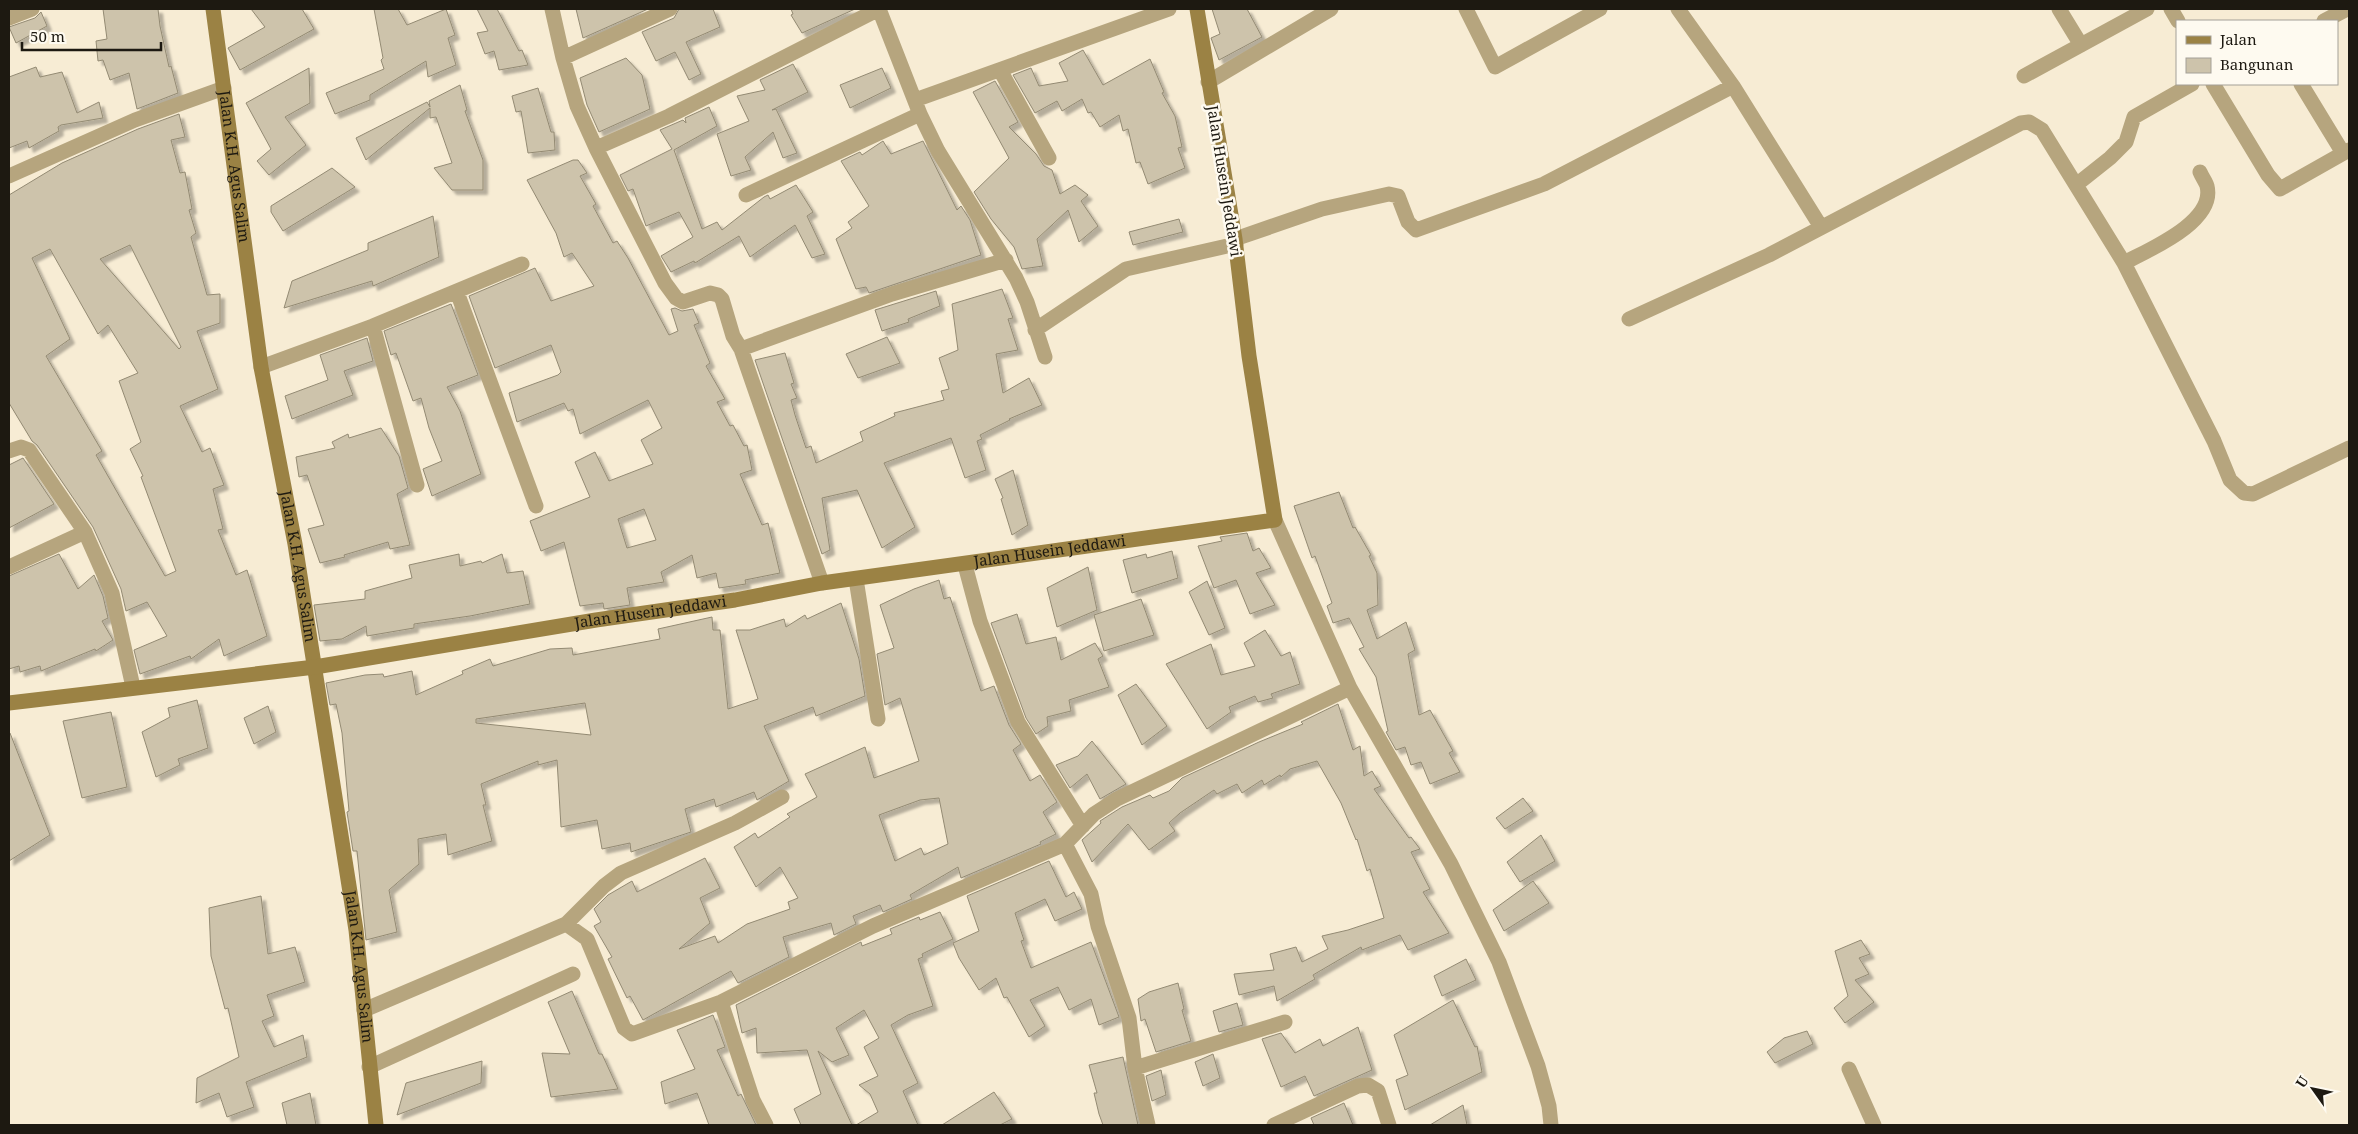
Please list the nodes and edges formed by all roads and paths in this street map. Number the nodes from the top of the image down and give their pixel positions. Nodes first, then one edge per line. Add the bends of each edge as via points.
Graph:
1 (32, 9) edge
2 (213, 9) edge
3 (552, 9) edge
4 (670, 9) edge
5 (879, 9) edge
6 (1169, 9) edge
7 (1198, 9) edge
8 (1331, 9) edge
9 (1466, 9) edge
10 (1600, 9) edge
11 (1678, 9) edge
12 (2059, 9) edge
13 (2147, 9) edge
14 (2171, 9) edge
15 (2347, 9) edge
16 (9, 18) edge
17 (2177, 20) edge
18 (2326, 20) edge
19 (2081, 45) junction
20 (563, 58) junction
21 (1000, 70) junction
22 (2024, 76) dead end
23 (1208, 82) junction
24 (2190, 85) edge
25 (2214, 85) edge
26 (2302, 85) edge
27 (1733, 86) junction
28 (224, 88) junction
29 (917, 107) junction
30 (596, 148) junction
31 (2346, 152) edge
32 (1049, 158) dead end
33 (2200, 172) dead end
34 (9, 176) edge
35 (2076, 185) junction
36 (746, 195) dead end
37 (1821, 227) junction
38 (1235, 242) junction
39 (1006, 260) junction
40 (2124, 263) junction
41 (522, 264) dead end
42 (457, 292) junction
43 (1629, 319) dead end
44 (372, 326) junction
45 (1035, 330) junction
46 (741, 349) junction
47 (1045, 357) dead end
48 (262, 367) junction
49 (2349, 448) edge
50 (9, 452) edge
51 (417, 484) dead end
52 (536, 506) dead end
53 (1275, 520) junction
54 (85, 532) junction
55 (965, 565) junction
56 (9, 567) edge
57 (856, 579) junction
58 (822, 584) junction
59 (315, 667) junction
60 (133, 687) junction
61 (1350, 688) junction
62 (9, 703) edge
63 (878, 719) dead end
64 (782, 797) dead end
65 (1083, 826) junction
66 (1065, 844) junction
67 (566, 924) junction
68 (573, 974) dead end
69 (722, 1002) junction
70 (364, 1010) junction
71 (1285, 1022) dead end
72 (369, 1067) junction
73 (1135, 1068) junction
74 (1850, 1068) dead end
75 (376, 1125) edge
76 (766, 1125) edge
77 (1148, 1125) edge
78 (1274, 1125) edge
79 (1389, 1125) edge
80 (1551, 1125) edge
81 (1874, 1125) edge

1 - 16 street
2 - 28 street, Jalan K.H. Agus Salim
3 - 20 street
4 - 20 street
5 - 29 street
5 - 30 street via 668,116
6 - 21 street
7 - 23 street, Jalan Husein Jeddawi
8 - 23 street
9 - 10 street via 1495,66
11 - 27 street
12 - 19 street
13 - 19 street
14 - 17 street
15 - 18 street
19 - 22 street
20 - 30 street
21 - 29 street
21 - 32 street
23 - 38 street, Jalan Husein Jeddawi
24 - 35 street via 2134,117 2126,142
25 - 31 street via 2280,189
26 - 31 street
27 - 37 street
27 - 38 street via 1544,184 1416,230 1408,222 1398,196 1389,194 1322,209
28 - 34 street via 135,120
28 - 48 street, Jalan K.H. Agus Salim
29 - 36 street
29 - 39 street via 943,159
30 - 46 street via 664,283 683,302 710,293 718,295 732,336
33 - 40 street via 2207,187 2205,202 2198,215 2185,229
35 - 37 street via 2042,130 2036,124 2026,122
35 - 40 street
37 - 43 street via 1769,255
38 - 45 street via 1126,269
38 - 53 street, Jalan Husein Jeddawi
39 - 45 street via 1027,302
39 - 46 street via 892,294
40 - 49 street via 2214,440 2230,480 2240,491 2254,494
41 - 42 street
42 - 44 street
42 - 52 street
44 - 48 street
44 - 51 street
45 - 47 street
46 - 58 street
48 - 59 street, Jalan K.H. Agus Salim
50 - 54 street via 21,447 29,450
53 - 55 street, Jalan Husein Jeddawi
53 - 61 street
54 - 56 street
54 - 60 street via 112,593
55 - 57 street, Jalan Husein Jeddawi
55 - 65 street via 980,621 1018,722
57 - 58 street, Jalan Husein Jeddawi
57 - 63 street
58 - 59 street, Jalan Husein Jeddawi
59 - 60 street, Jalan Husein Jeddawi
59 - 70 street, Jalan K.H. Agus Salim via 356,930
60 - 62 street, Jalan Husein Jeddawi
61 - 65 street via 1117,799 1094,814
61 - 80 street via 1451,864 1499,962 1538,1066
64 - 67 street via 736,823 622,873 604,886
65 - 66 street
66 - 69 street via 873,926
66 - 73 street via 1091,894 1098,926 1129,1018
67 - 69 street via 587,939 624,1028 632,1034
67 - 70 street
68 - 72 street
69 - 76 street via 752,1100
70 - 72 street, Jalan K.H. Agus Salim
71 - 73 street
72 - 75 street, Jalan K.H. Agus Salim
73 - 77 street
74 - 81 street
78 - 79 street via 1368,1084 1378,1091

